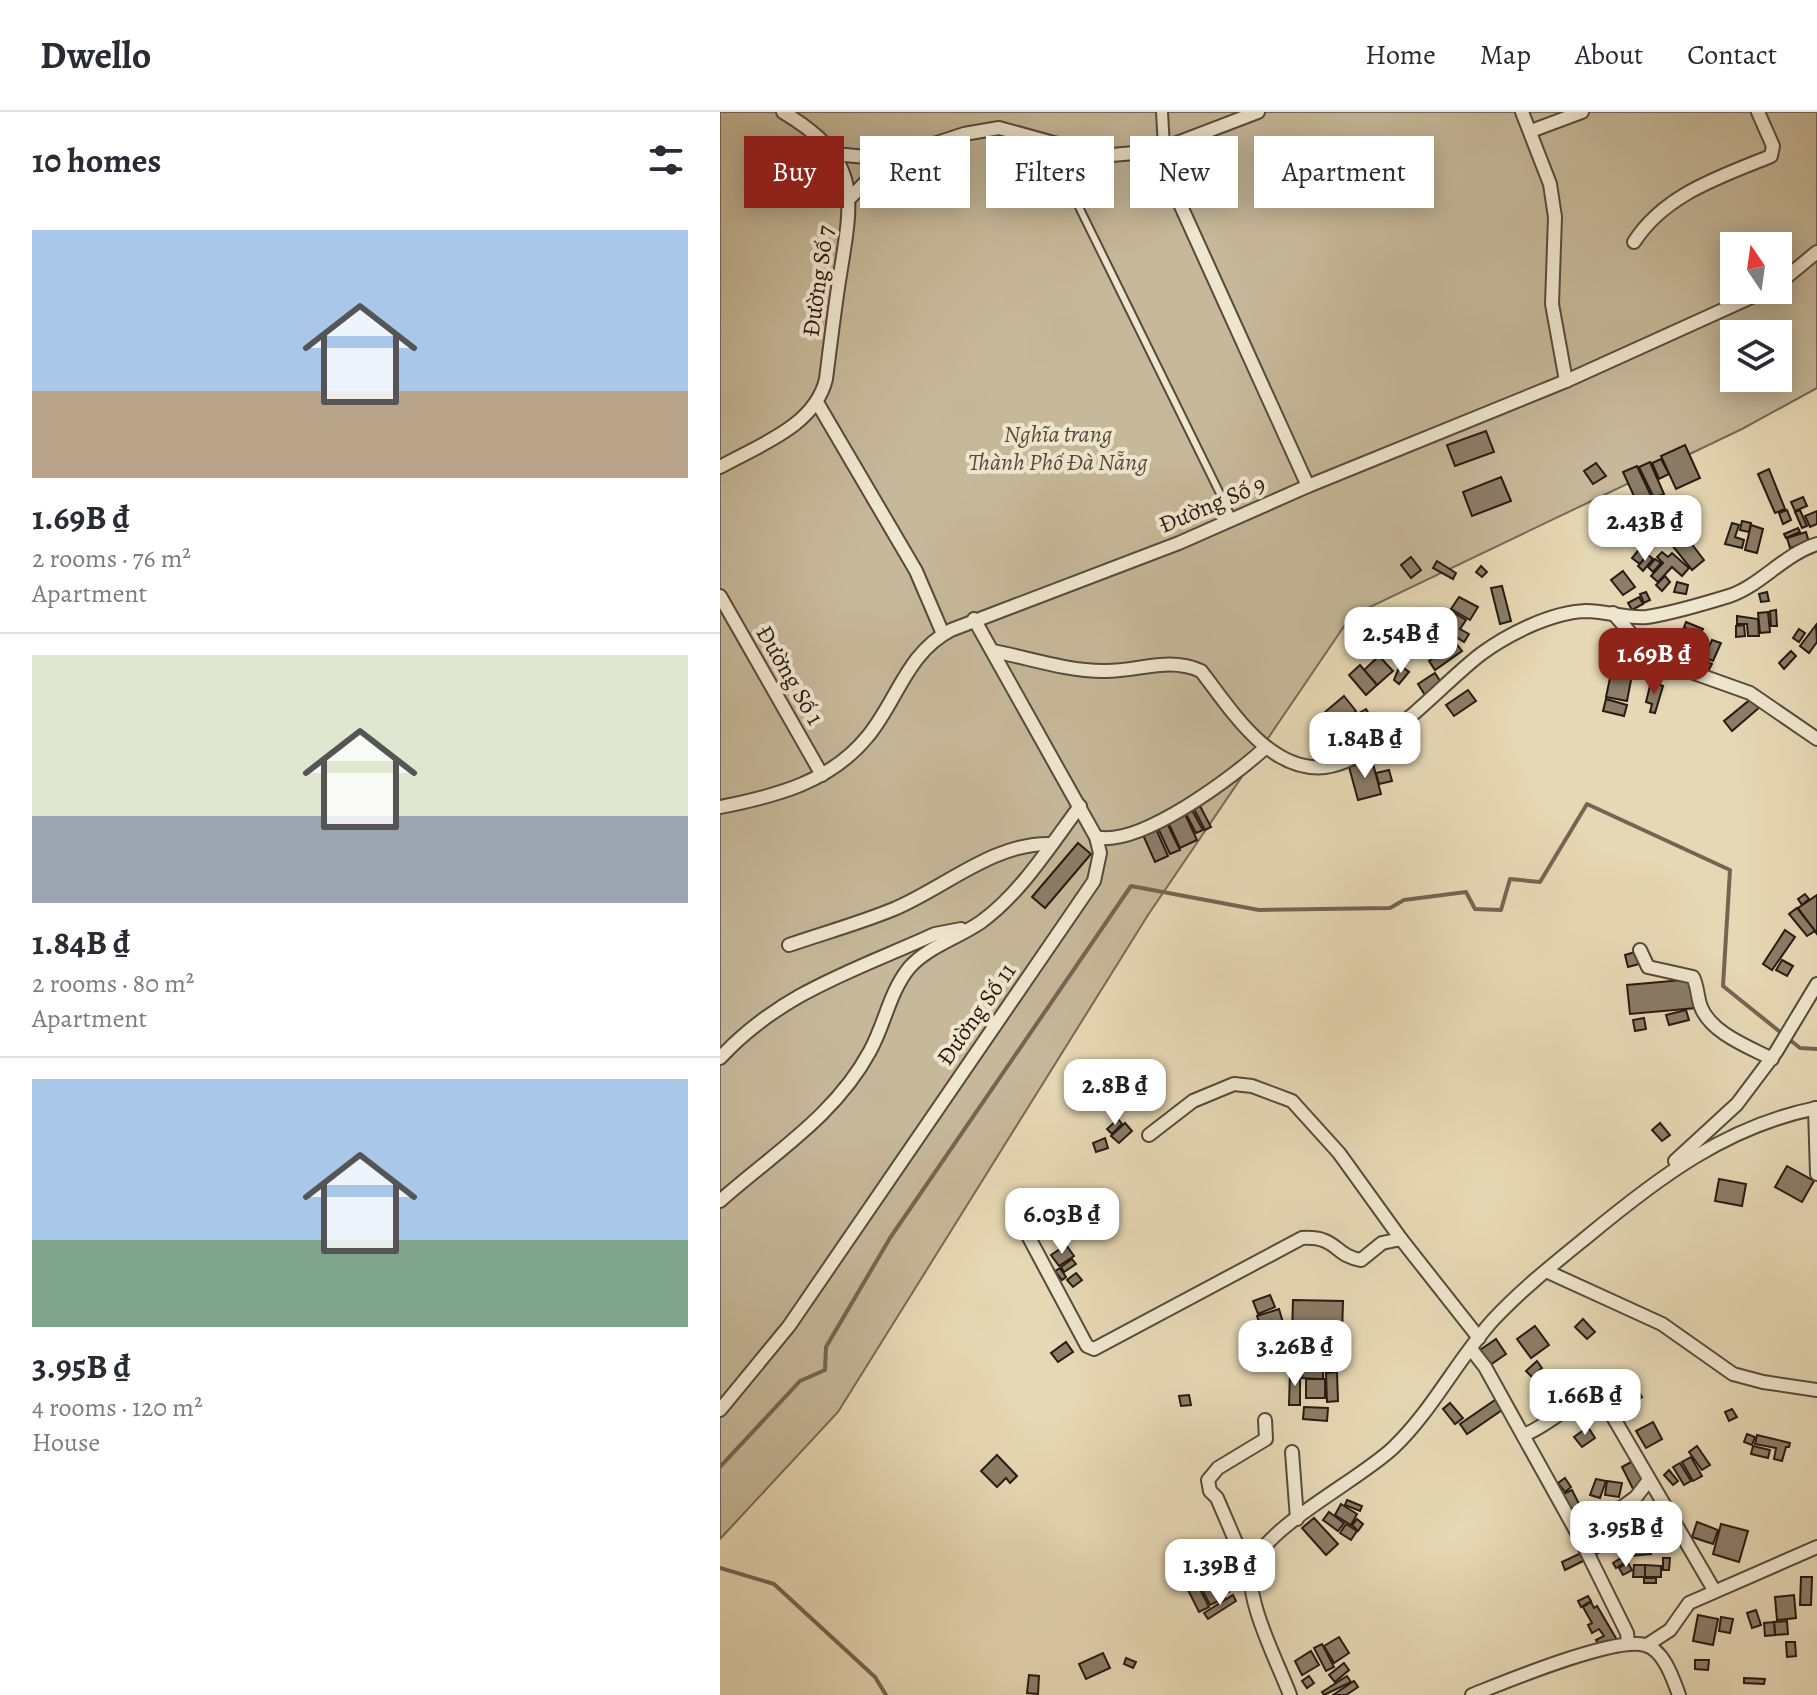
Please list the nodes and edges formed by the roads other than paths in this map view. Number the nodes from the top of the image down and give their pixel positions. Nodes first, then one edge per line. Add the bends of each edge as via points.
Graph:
1 (783, 112) edge
2 (1162, 112) edge
3 (1258, 112) edge
4 (1522, 112) edge
5 (1582, 112) edge
6 (1758, 112) edge
7 (1531, 131) junction
8 (815, 136) edge
9 (958, 136) edge
10 (1027, 136) edge
11 (1161, 136) edge
12 (1194, 136) edge
13 (844, 179) edge
14 (860, 188) edge
15 (851, 197) junction
16 (1079, 208) edge
17 (1186, 208) edge
18 (1634, 242) dead end
19 (1817, 252) edge
20 (1792, 273) edge
21 (1736, 304) edge
22 (1566, 381) junction
23 (818, 404) junction
24 (720, 467) edge
25 (1308, 486) junction
26 (1233, 520) junction
27 (1817, 544) edge
28 (720, 596) edge
29 (1613, 613) junction
30 (974, 619) junction
31 (943, 634) junction
32 (993, 651) junction
33 (1817, 739) edge
34 (1266, 747) junction
35 (822, 775) junction
36 (1080, 806) junction
37 (720, 807) edge
38 (1096, 837) junction
39 (1052, 844) junction
40 (971, 928) junction
41 (789, 945) dead end
42 (1640, 950) dead end
43 (1817, 984) edge
44 (1774, 1056) junction
45 (720, 1058) edge
46 (1816, 1108) edge
47 (1149, 1135) dead end
48 (1817, 1174) edge
49 (1649, 1185) junction
50 (720, 1201) edge
51 (1025, 1230) dead end
52 (1401, 1239) junction
53 (1546, 1271) junction
54 (1479, 1338) junction
55 (1471, 1349) junction
56 (1817, 1390) edge
57 (720, 1410) edge
58 (1265, 1420) dead end
59 (1523, 1435) junction
60 (1292, 1452) dead end
61 (1649, 1480) junction
62 (1297, 1519) junction
63 (1580, 1538) junction
64 (1817, 1547) edge
65 (1250, 1575) junction
66 (1714, 1590) junction
67 (1628, 1643) junction
68 (1647, 1645) junction
69 (1290, 1695) edge
70 (1472, 1695) edge
71 (1679, 1695) edge

1 - 8 street
2 - 11 street
3 - 12 street
4 - 7 street
5 - 7 street
6 - 18 street via 1773,146 1771,156 1698,186 1649,218
7 - 22 street via 1550,184 1555,217 1552,304
9 - 10 street via 999,128
13 - 15 street, Đường Số 7
14 - 15 street
15 - 23 street, Đường Số 7
16 - 26 lane
17 - 25 street
19 - 20 street
21 - 22 street, Đường Số 9
22 - 25 street, Đường Số 9
23 - 24 street via 791,427
23 - 31 street via 916,571
25 - 26 street, Đường Số 9
26 - 30 street, Đường Số 9
27 - 29 street via 1796,550 1733,595 1644,617
28 - 35 street, Đường Số 1
29 - 33 street via 1652,658 1750,693
29 - 34 street via 1572,613 1483,652 1397,730 1343,762 1308,766
30 - 31 street, Đường Số 9
30 - 32 street, Đường Số 11
31 - 35 street, Đường Số 9 via 912,662 869,735
32 - 34 street via 1105,672 1187,665 1201,671
32 - 36 street, Đường Số 11
34 - 38 street via 1232,779 1139,832 1122,839
35 - 37 street, Đường Số 9 via 782,794
36 - 38 street, Đường Số 11
36 - 39 street
38 - 57 street, Đường Số 11 via 1100,853 1094,881 789,1326
39 - 40 street via 1029,874
39 - 41 street via 1029,843 998,854 894,909
40 - 45 street via 935,934 791,998 744,1032
40 - 50 street via 910,968 892,996 870,1051 828,1110
42 - 44 street via 1648,967 1693,977 1710,1021 1732,1038
43 - 44 street
44 - 49 street via 1737,1104
46 - 48 street
46 - 49 street via 1755,1124 1710,1145
47 - 52 street via 1193,1101 1234,1084 1292,1101 1339,1153
49 - 53 street
51 - 52 street via 1087,1346 1094,1349 1302,1238 1322,1237 1361,1260 1382,1243
52 - 54 street
53 - 54 street
53 - 56 street via 1662,1324 1733,1374
54 - 55 street
55 - 59 street
55 - 62 street via 1392,1449
58 - 65 street via 1266,1439 1218,1468 1208,1480
59 - 61 street via 1597,1395 1625,1432
59 - 63 street
60 - 62 street
61 - 63 street via 1636,1497
61 - 66 street
62 - 65 street via 1260,1552
63 - 67 street
64 - 66 street
65 - 69 street
66 - 68 street via 1689,1603 1670,1630
67 - 68 street
67 - 70 street
68 - 71 street via 1658,1653

